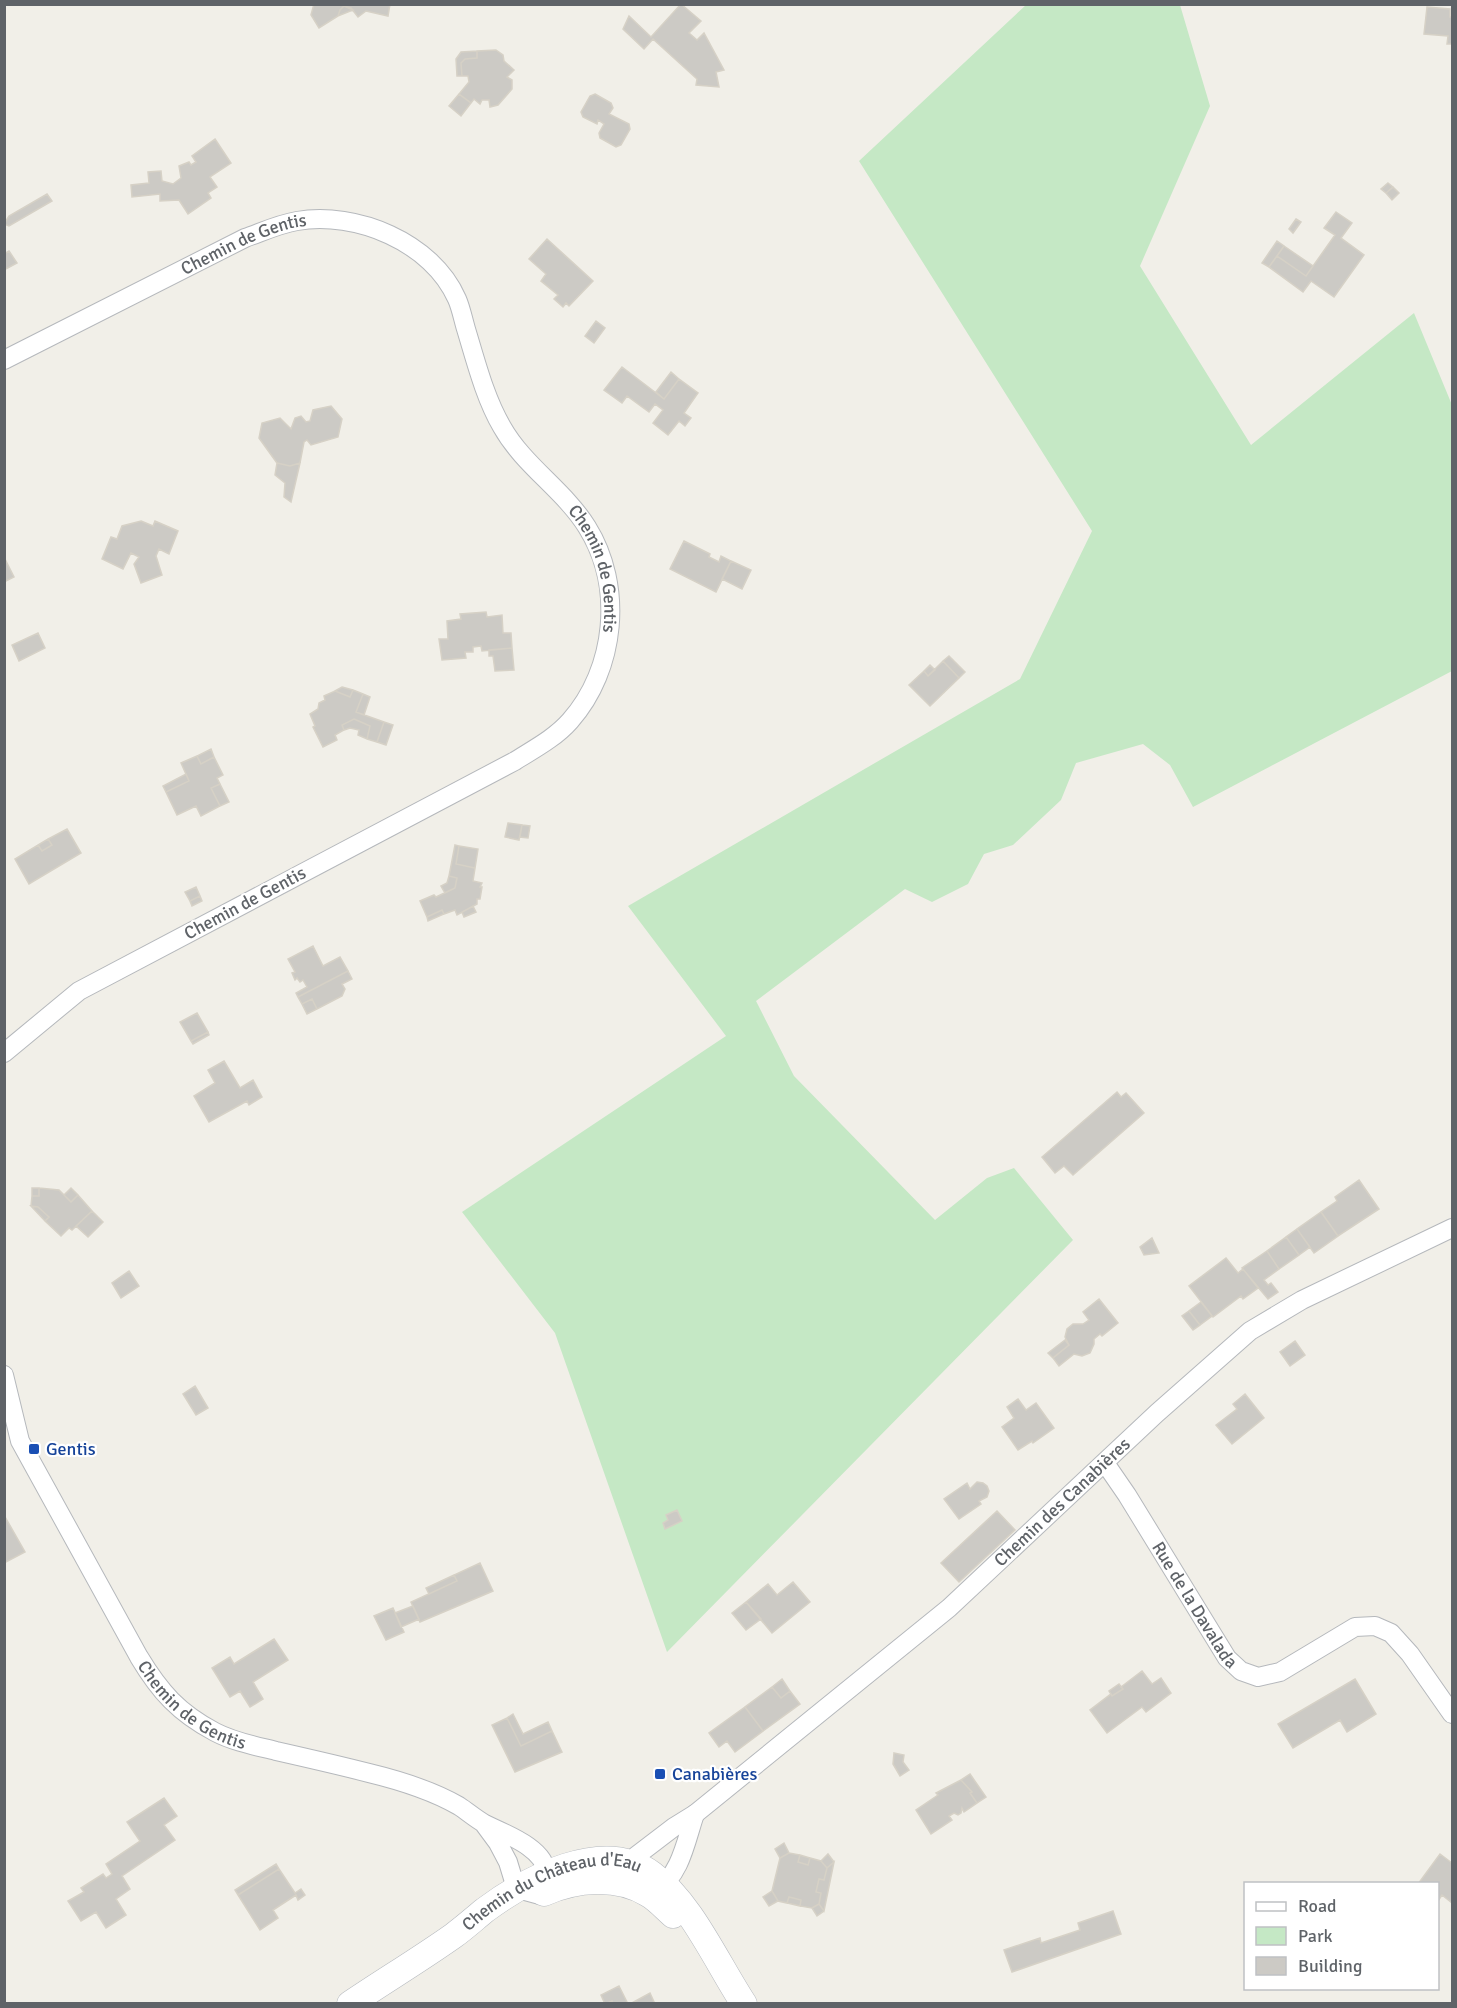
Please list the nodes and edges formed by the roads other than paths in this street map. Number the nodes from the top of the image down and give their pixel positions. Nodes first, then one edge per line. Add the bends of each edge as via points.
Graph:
1 (4, 360) edge
2 (4, 1053) edge
3 (1452, 1228) edge
4 (4, 1375) edge
5 (12, 1441) edge
6 (1105, 1463) junction
7 (1452, 1714) edge
8 (695, 1815) junction
9 (484, 1824) junction
10 (645, 1882) junction
11 (535, 1886) junction
12 (350, 2004) edge
13 (744, 2004) edge

1 - 2 street, Chemin de Gentis via 245,238 277,227 297,221 327,220 386,233 411,246 435,266 457,298 502,428 587,526 602,557 611,593 603,665 570,721 546,742 516,762 79,991
3 - 6 street, Chemin des Canabières via 1302,1300 1250,1331
4 - 5 street, Chemin de Gentis
5 - 9 street, Chemin de Gentis via 152,1679 187,1716 218,1734 252,1745 409,1785 458,1805
6 - 7 street, Rue de la Davalada via 1227,1658 1240,1671 1258,1677 1280,1672 1356,1627 1375,1626 1391,1633 1410,1654
6 - 8 street, Chemin des Canabières via 949,1608
8 - 10 street via 679,1860
8 - 10 street, Chemin des Canabières via 636,1856
9 - 11 street, Chemin de Gentis via 508,1862 515,1885
9 - 11 street, Chemin de Gentis via 534,1851 544,1865
10 - 11 street, Chemin du Château d'Eau via 582,1881
10 - 13 street via 724,1974
11 - 12 street, Chemin du Château d'Eau

